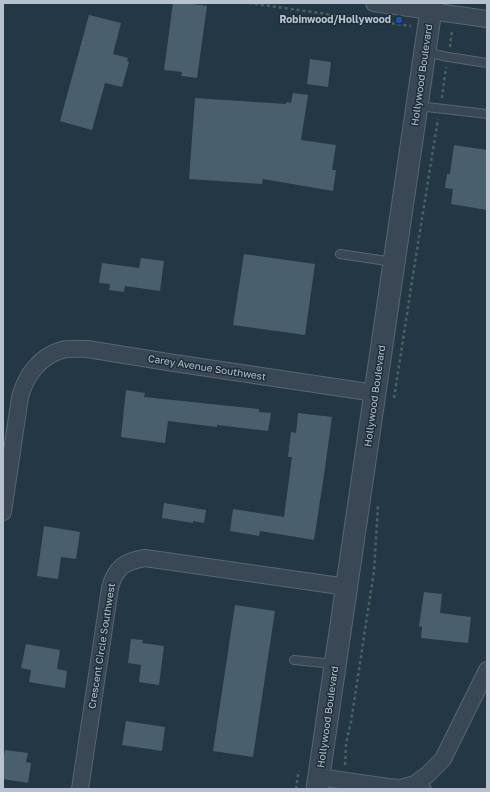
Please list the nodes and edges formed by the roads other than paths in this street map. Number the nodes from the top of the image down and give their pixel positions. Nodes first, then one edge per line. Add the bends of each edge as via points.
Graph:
1 (374, 3) edge
2 (396, 5) edge
3 (431, 14) edge
4 (487, 19) edge
5 (425, 52) junction
6 (487, 63) edge
7 (417, 106) junction
8 (487, 114) edge
9 (340, 254) dead end
10 (394, 262) junction
11 (375, 393) junction
12 (3, 512) edge
13 (347, 587) junction
14 (294, 660) dead end
15 (335, 664) junction
16 (487, 670) edge
17 (318, 783) edge
18 (424, 784) edge
19 (80, 789) edge

1 - 2 street
2 - 3 street
3 - 4 street
3 - 5 street, Hollywood Boulevard
5 - 6 lane
5 - 7 street, Hollywood Boulevard
7 - 8 lane
7 - 10 street, Hollywood Boulevard
9 - 10 lane
10 - 11 street, Hollywood Boulevard
11 - 12 street, Carey Avenue Southwest via 87,349 62,350 42,361 29,374 22,389
11 - 13 street, Hollywood Boulevard
13 - 15 street, Hollywood Boulevard
13 - 19 street, Crescent Circle Southwest via 145,558 124,564 117,572 110,588
14 - 15 lane
15 - 17 street, Hollywood Boulevard
16 - 18 street via 443,759 427,775
17 - 18 street via 344,781 401,788

